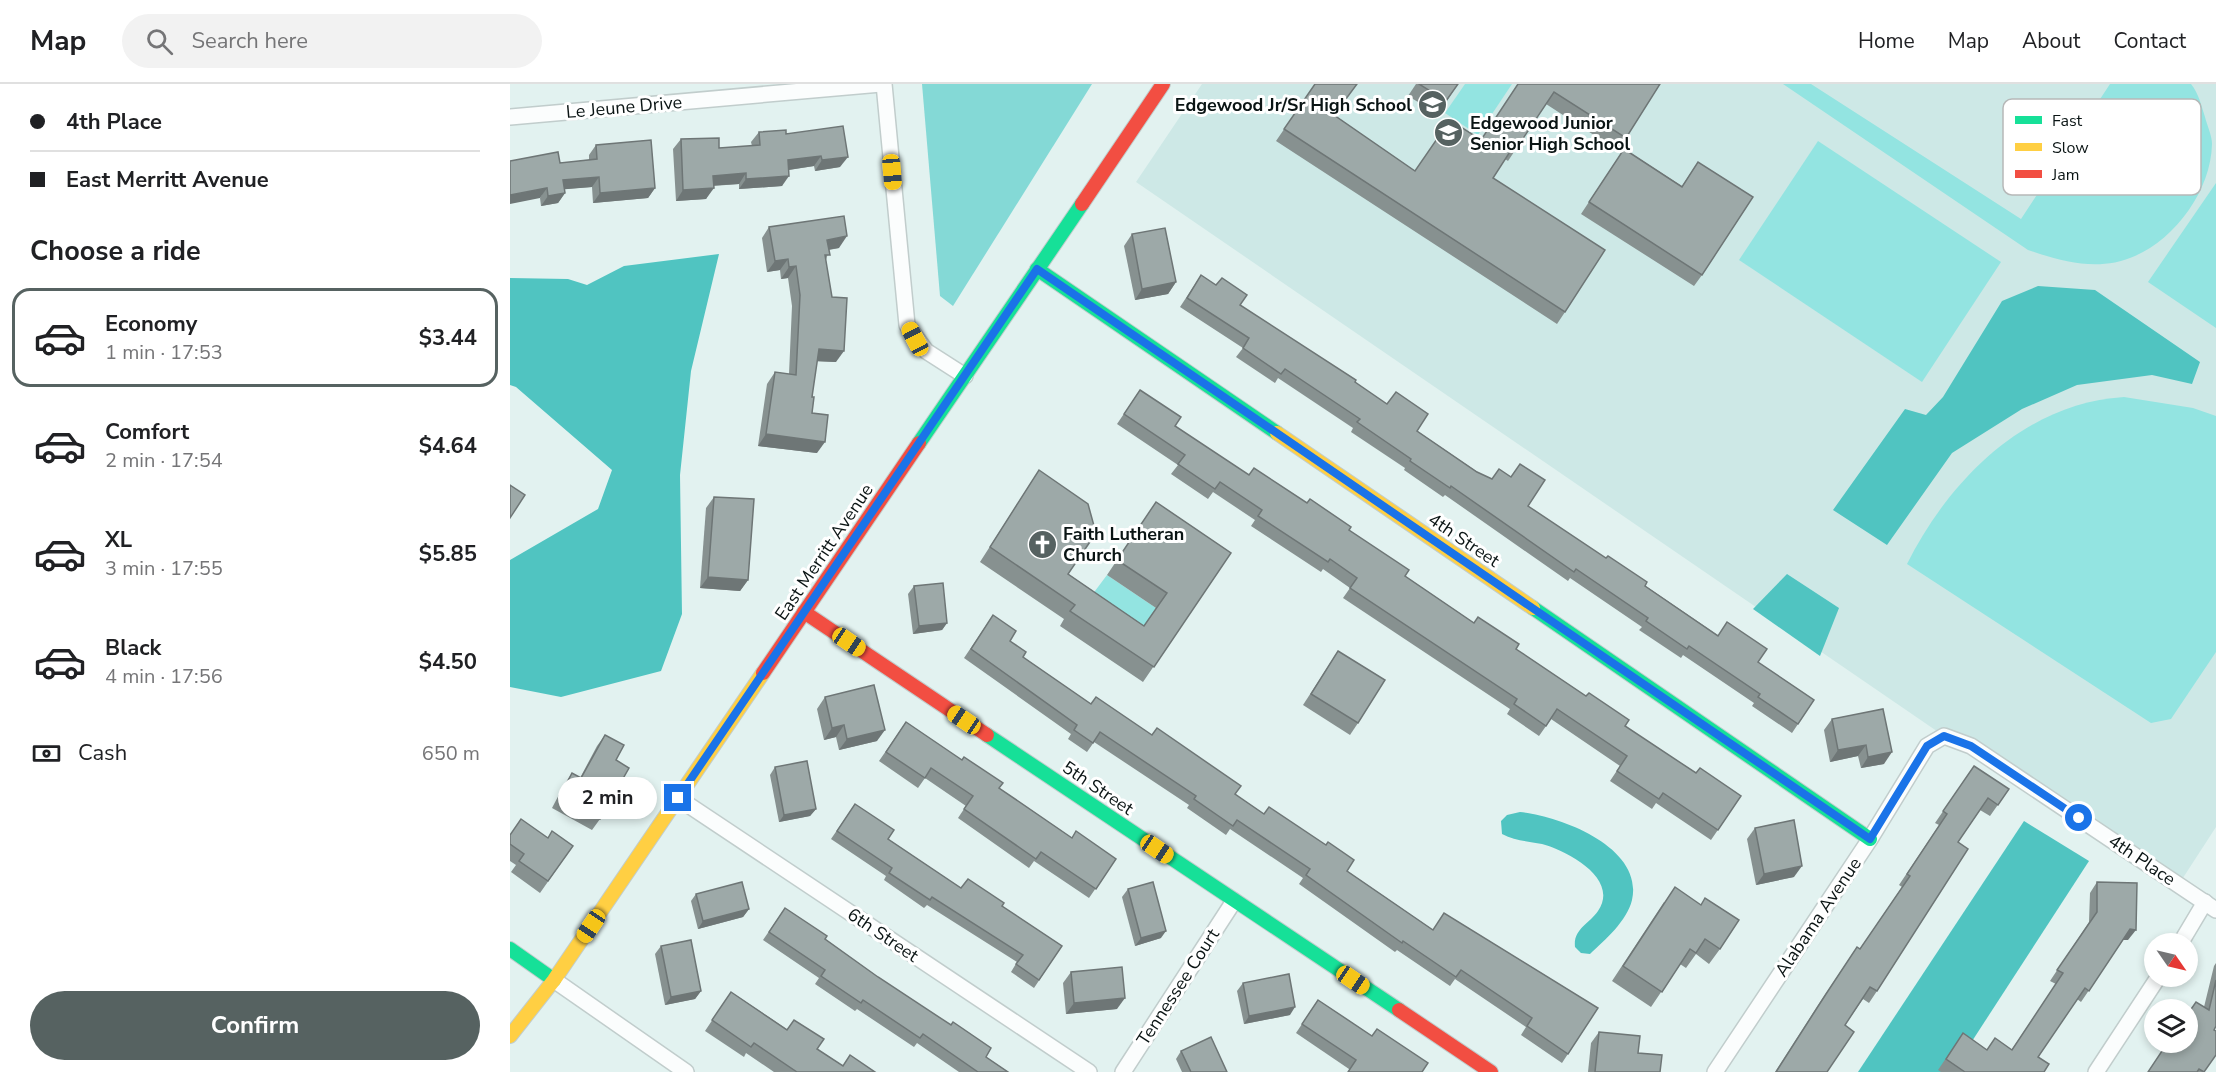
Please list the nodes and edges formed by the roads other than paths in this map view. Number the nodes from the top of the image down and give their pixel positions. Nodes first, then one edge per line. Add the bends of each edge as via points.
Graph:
1 (883, 84) edge
2 (1162, 84) edge
3 (510, 117) edge
4 (1037, 269) junction
5 (965, 376) junction
6 (804, 612) junction
7 (1944, 736) joint
8 (678, 798) junction
9 (1870, 839) junction
10 (1234, 901) junction
11 (2210, 906) edge
12 (2189, 933) edge
13 (510, 949) edge
14 (554, 980) junction
15 (2152, 987) edge
16 (510, 1036) edge
17 (686, 1072) edge
18 (1089, 1072) edge
19 (1123, 1072) edge
20 (1491, 1072) edge
21 (1715, 1072) edge
22 (2096, 1072) edge

1 - 3 street, Le Jeune Drive
1 - 5 street via 907,325 926,351
2 - 4 street, East Merritt Avenue
4 - 5 street, East Merritt Avenue
4 - 9 street, 4th Street
5 - 6 street, East Merritt Avenue
6 - 8 street, East Merritt Avenue
6 - 10 street, 5th Street
7 - 9 street, Alabama Avenue via 1927,746
7 - 11 street, 4th Place via 1971,746
8 - 14 street, East Merritt Avenue
8 - 18 street, 6th Street
9 - 21 street, Alabama Avenue
10 - 19 street, Tennessee Court
10 - 20 street, 5th Street
11 - 12 street
13 - 14 street
14 - 16 street, East Merritt Avenue
14 - 17 street
15 - 22 street

